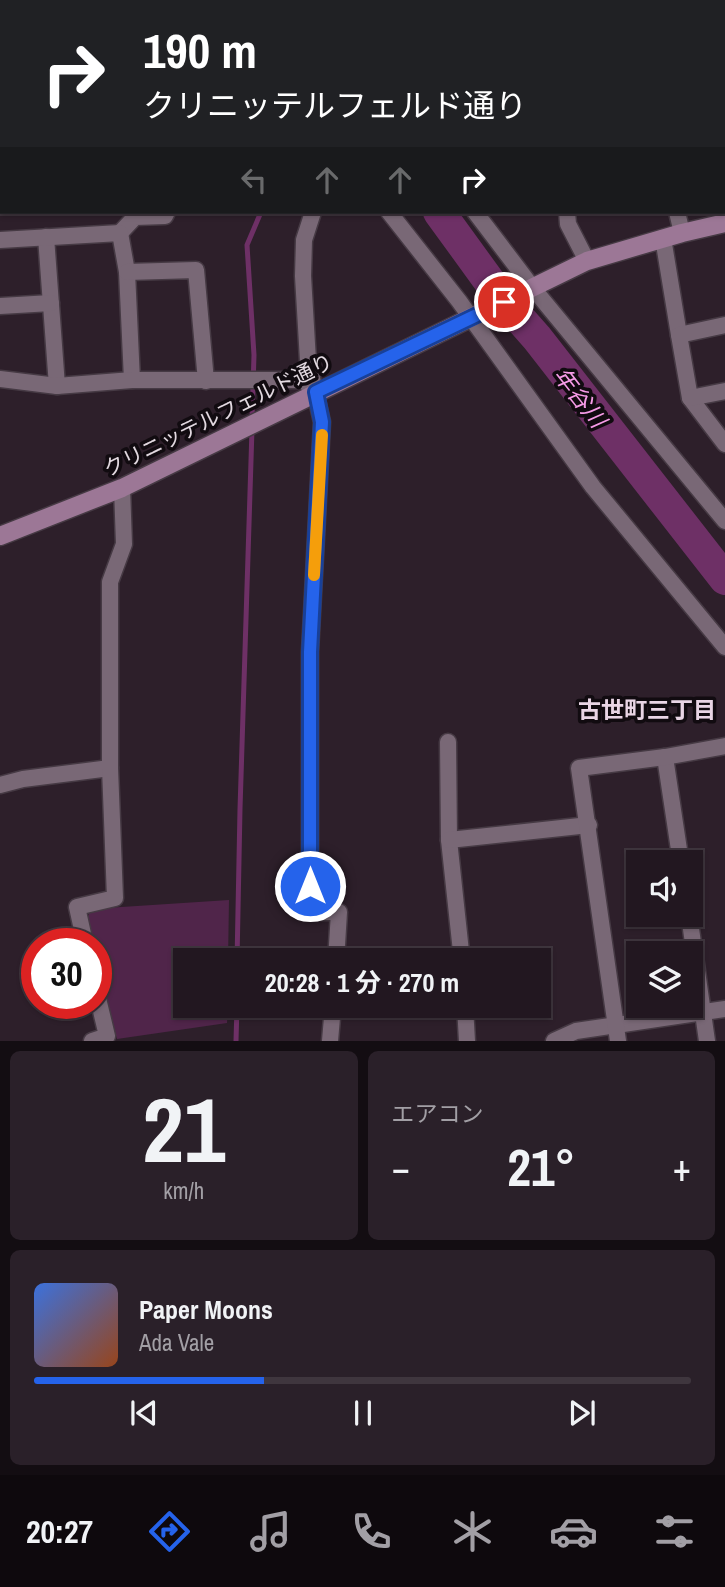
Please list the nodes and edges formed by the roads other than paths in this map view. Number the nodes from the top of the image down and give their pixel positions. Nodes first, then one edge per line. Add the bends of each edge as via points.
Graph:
1 (166, 214) edge
2 (312, 214) edge
3 (391, 214) edge
4 (476, 214) edge
5 (567, 214) edge
6 (677, 214) edge
7 (725, 223) edge
8 (120, 233) junction
9 (681, 233) junction
10 (46, 237) junction
11 (663, 238) junction
12 (0, 240) edge
13 (587, 261) junction
14 (127, 272) junction
15 (528, 290) junction
16 (51, 303) junction
17 (0, 306) edge
18 (477, 315) junction
19 (725, 325) edge
20 (679, 335) junction
21 (0, 379) edge
22 (132, 380) junction
23 (206, 381) junction
24 (57, 386) junction
25 (725, 391) edge
26 (316, 392) junction
27 (690, 398) junction
28 (725, 443) edge
29 (122, 488) junction
30 (725, 521) edge
31 (0, 536) edge
32 (725, 647) edge
33 (448, 742) dead end
34 (725, 746) edge
35 (665, 757) junction
36 (110, 768) junction
37 (0, 785) edge
38 (589, 825) junction
39 (449, 840) junction
40 (679, 850) edge
41 (82, 928) edge
42 (337, 948) edge
43 (461, 948) edge
44 (725, 1009) edge
45 (703, 1013) joint
46 (332, 1018) edge
47 (466, 1018) edge
48 (663, 1018) edge
49 (103, 1019) edge
50 (615, 1024) junction
51 (92, 1041) edge
52 (330, 1041) edge
53 (467, 1041) edge
54 (554, 1041) edge
55 (618, 1041) edge
56 (708, 1041) edge

1 - 8 street via 135,217
2 - 26 street via 304,240 303,276 308,361
3 - 18 street
4 - 15 street
5 - 13 street
6 - 9 street
7 - 9 street, クリニッテルフェルド通り
8 - 10 street
8 - 14 street
9 - 11 street, クリニッテルフェルド通り
10 - 12 street
10 - 16 street
11 - 13 street, クリニッテルフェルド通り
11 - 20 street
13 - 15 street, クリニッテルフェルド通り
14 - 22 street
14 - 23 street via 196,270
15 - 18 street, クリニッテルフェルド通り
15 - 30 street
16 - 17 street
16 - 24 street
18 - 26 street, クリニッテルフェルド通り
18 - 32 street via 593,487
19 - 20 street
20 - 27 street
21 - 24 street
22 - 23 street
22 - 24 street
23 - 26 street via 303,380
25 - 27 street
26 - 29 street, クリニッテルフェルド通り
26 - 42 street via 322,422 310,652 310,912 339,912
27 - 28 street
29 - 31 street, クリニッテルフェルド通り
29 - 36 street via 124,544 110,582
33 - 39 street
34 - 35 street
35 - 38 street via 579,768
35 - 40 street
36 - 37 street
36 - 41 street via 115,898 77,907
38 - 39 street
38 - 50 street
39 - 43 street
44 - 45 street
45 - 56 street
46 - 52 street
47 - 53 street
48 - 50 street
49 - 51 street via 107,1036
50 - 54 street via 576,1031
50 - 55 street

